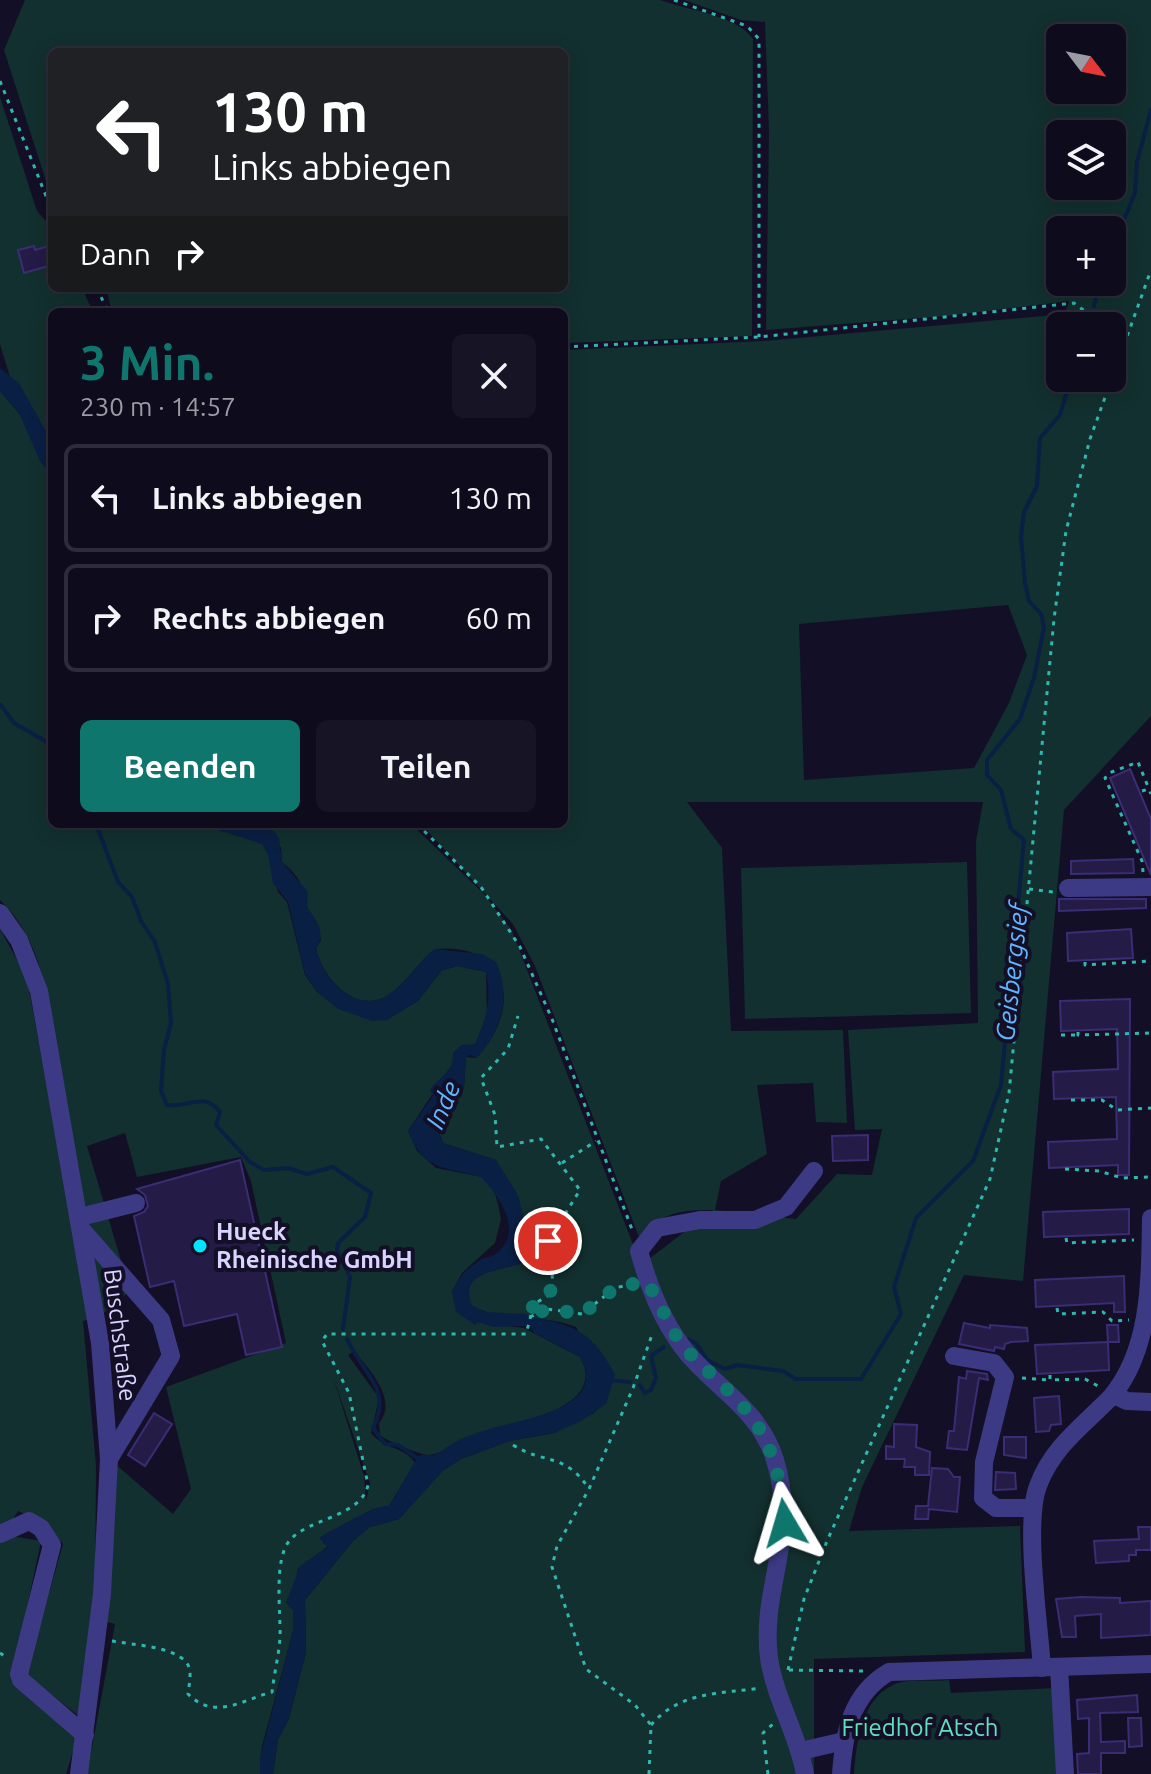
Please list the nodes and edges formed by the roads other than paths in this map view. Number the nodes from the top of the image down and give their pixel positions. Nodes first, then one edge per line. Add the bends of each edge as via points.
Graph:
1 (1148, 887) edge
2 (1068, 888) road end
3 (0, 913) edge
4 (814, 1171) dead end
5 (136, 1203) dead end
6 (80, 1218) junction
7 (1151, 1218) edge
8 (1151, 1239) edge
9 (954, 1356) dead end
10 (1114, 1395) junction
11 (1151, 1402) edge
12 (109, 1459) junction
13 (1032, 1508) junction
14 (0, 1534) edge
15 (1151, 1664) edge
16 (1051, 1667) junction
17 (85, 1735) junction
18 (844, 1741) junction
19 (801, 1751) junction
20 (79, 1774) edge
21 (805, 1774) edge
22 (841, 1774) edge
23 (1065, 1774) edge

1 - 2 street
3 - 6 street, Buschstraße via 19,940 39,991
4 - 19 street via 786,1207 755,1220 700,1220 657,1228 639,1251 662,1314 691,1357 753,1415 775,1460 785,1506 769,1657
5 - 6 street
6 - 12 street, Buschstraße via 100,1343
6 - 12 street via 161,1320 171,1356
7 - 8 street
8 - 10 street via 1148,1320 1136,1360
9 - 13 street via 994,1363 1005,1377 984,1462 983,1498 996,1508
10 - 11 street
10 - 13 street via 1051,1458
12 - 17 street, Buschstraße
13 - 16 street
14 - 17 street via 29,1521 52,1545 19,1674
15 - 16 street
16 - 18 street via 889,1672 869,1683 853,1709
16 - 23 street
17 - 20 street, Buschstraße
18 - 19 street
18 - 22 street
19 - 21 street

